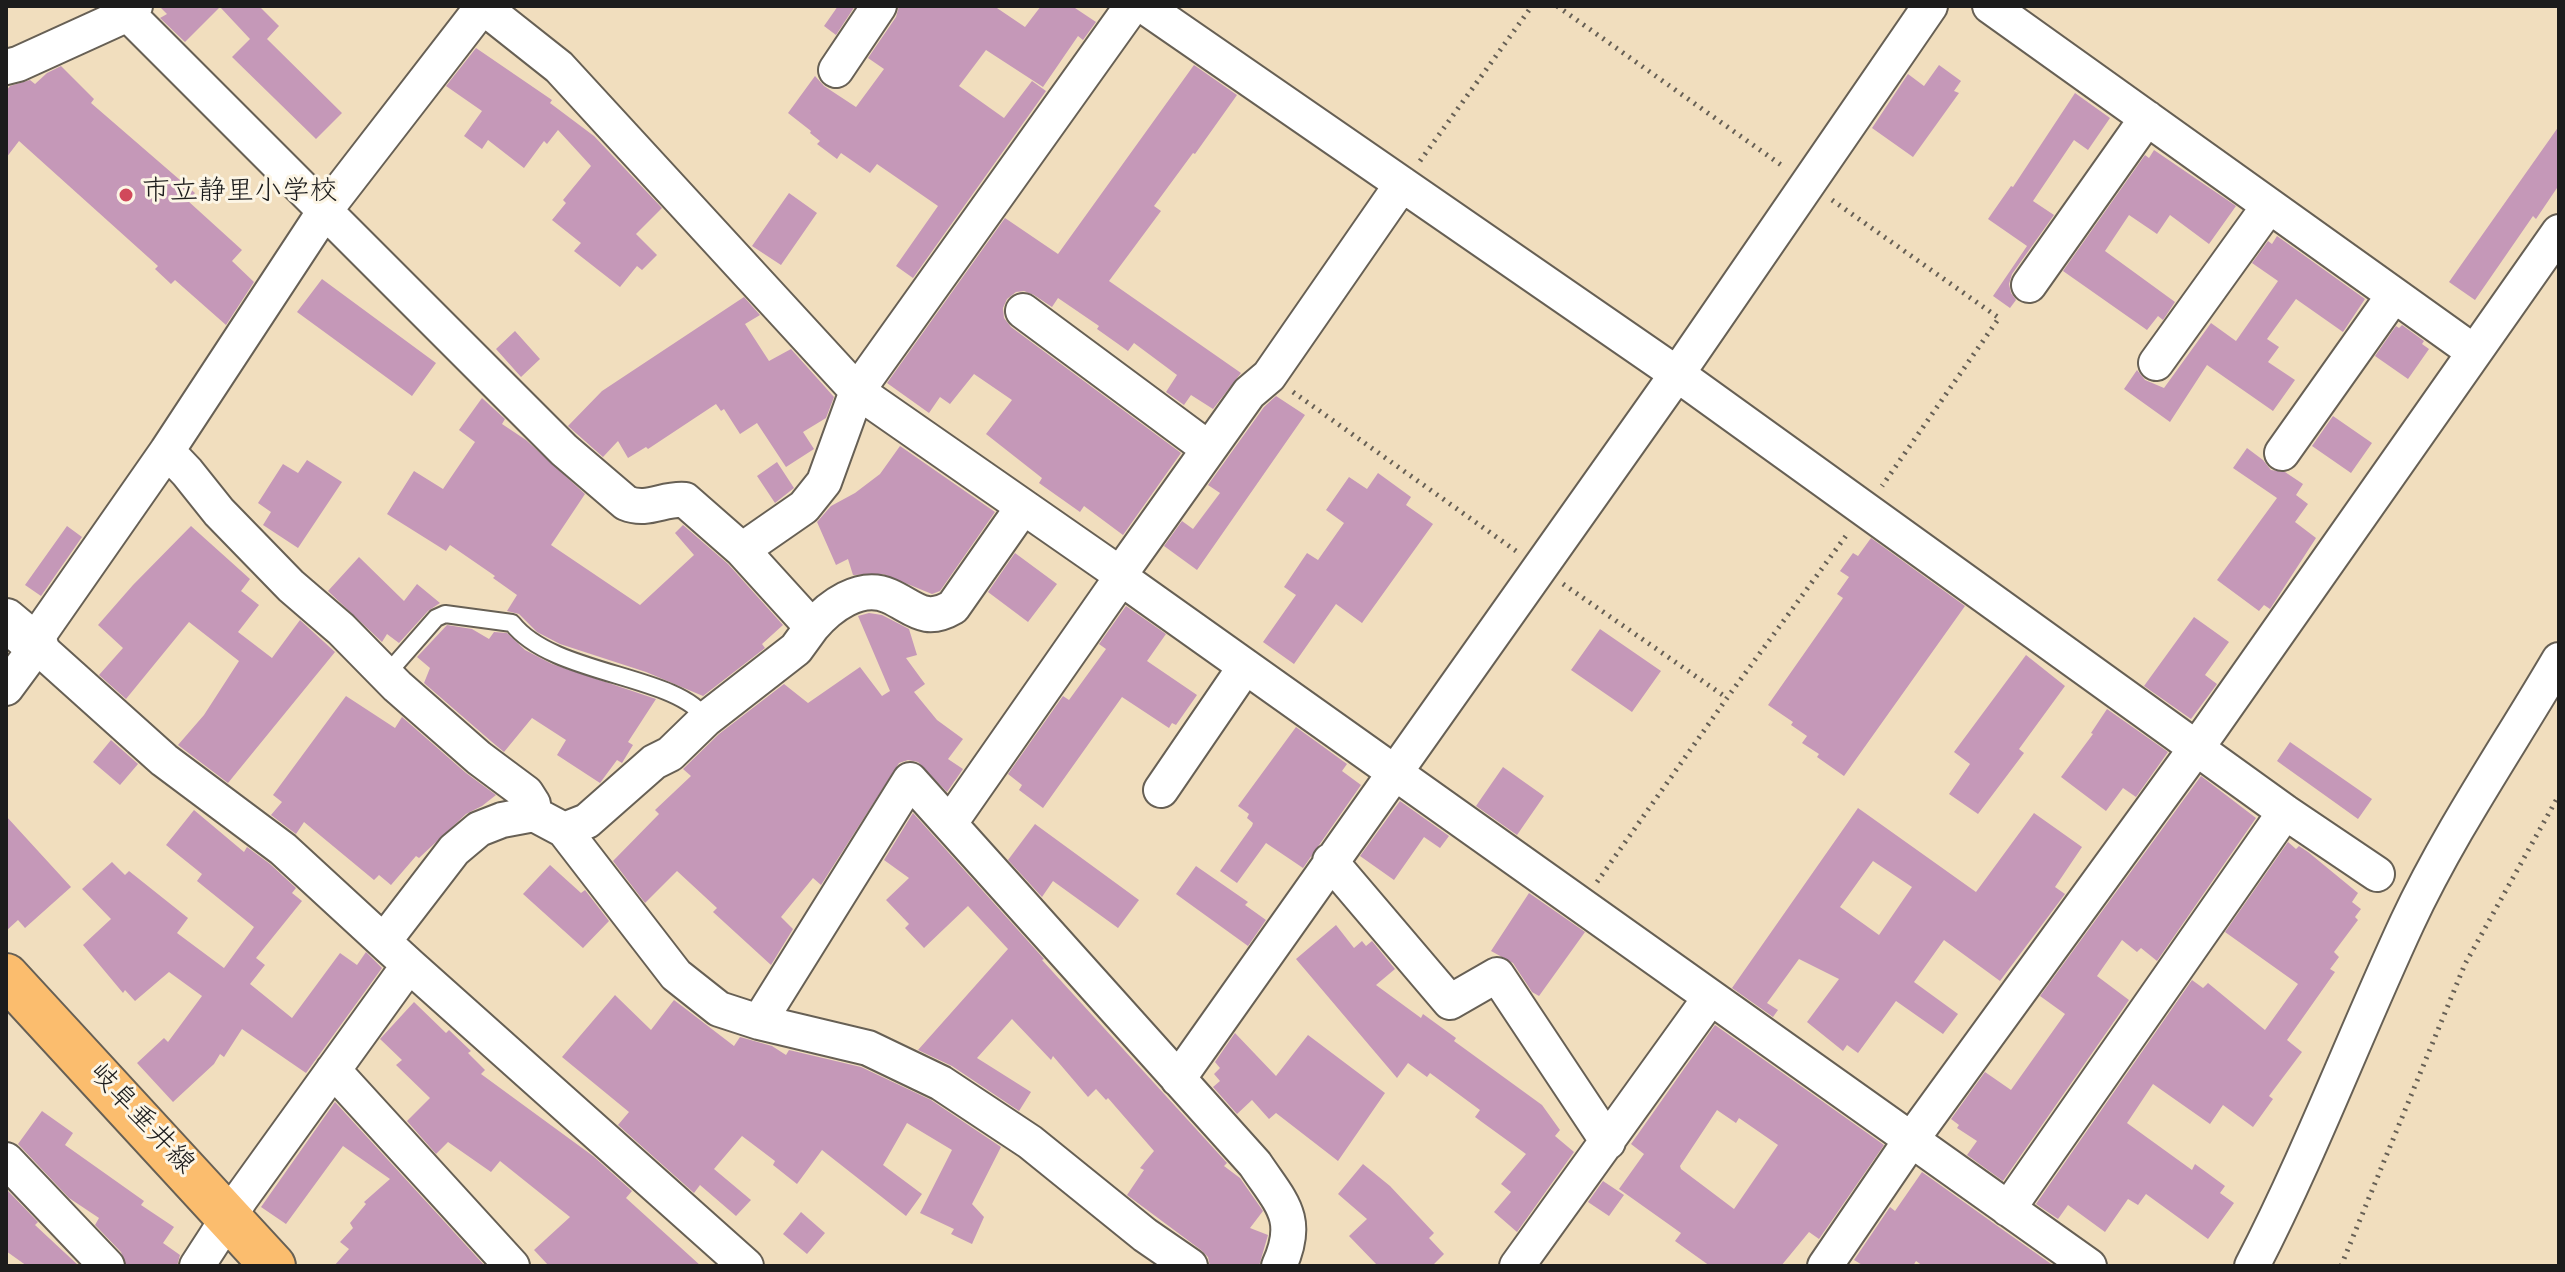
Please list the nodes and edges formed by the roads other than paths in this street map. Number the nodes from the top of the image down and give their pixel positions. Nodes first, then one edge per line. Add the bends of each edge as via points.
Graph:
1 (482, 6) edge
2 (879, 6) edge
3 (1132, 6) edge
4 (1144, 6) edge
5 (1930, 6) edge
6 (1990, 6) edge
7 (132, 10) edge
8 (6, 67) edge
9 (836, 70) dead end
10 (2147, 118) junction
11 (1402, 184) junction
12 (2269, 206) junction
13 (326, 209) junction
14 (2559, 232) edge
15 (2029, 285) dead end
16 (2394, 295) junction
17 (1023, 311) dead end
18 (2474, 352) junction
19 (2156, 363) dead end
20 (1677, 374) junction
21 (857, 391) junction
22 (1209, 449) junction
23 (167, 451) junction
24 (2282, 453) dead end
25 (1023, 507) junction
26 (742, 550) junction
27 (1120, 576) junction
28 (812, 627) junction
29 (25, 636) edge
30 (2559, 660) edge
31 (1245, 667) junction
32 (386, 675) junction
33 (6, 688) edge
34 (706, 719) junction
35 (2196, 747) junction
36 (1392, 773) junction
37 (1161, 790) dead end
38 (2285, 812) junction
39 (534, 814) junction
40 (950, 823) junction
41 (564, 830) junction
42 (1330, 861) junction
43 (2377, 874) dead end
44 (384, 941) junction
45 (409, 965) junction
46 (6, 976) edge
47 (1710, 998) junction
48 (759, 1022) junction
49 (333, 1070) junction
50 (1178, 1079) junction
51 (1911, 1140) junction
52 (1608, 1142) junction
53 (6, 1160) edge
54 (2008, 1209) junction
55 (228, 1218) junction
56 (107, 1266) edge
57 (197, 1266) edge
58 (273, 1266) edge
59 (512, 1266) edge
60 (746, 1266) edge
61 (1190, 1266) edge
62 (1279, 1266) edge
63 (1517, 1266) edge
64 (1825, 1266) edge
65 (2089, 1266) edge
66 (2252, 1266) edge

1 - 13 street
1 - 21 street via 559,67
2 - 9 street
3 - 21 street
4 - 11 street
5 - 20 street
6 - 10 street
7 - 8 street
7 - 13 street
10 - 12 street
10 - 15 street
11 - 20 street
11 - 22 street via 1269,376 1249,393
12 - 16 street
12 - 19 street
13 - 23 street
13 - 26 street via 564,450 626,503 638,508 685,500
14 - 18 street
16 - 18 street
16 - 24 street
17 - 22 street
18 - 35 street
20 - 35 street
20 - 36 street
21 - 25 street
21 - 26 street via 824,482 804,507
22 - 27 street
23 - 29 street
23 - 32 street via 260,554
25 - 27 street
25 - 28 street via 944,613 928,615 887,594 865,593 824,612
26 - 28 street
27 - 31 street
27 - 40 street
28 - 34 street via 796,649
29 - 33 street
29 - 44 street via 164,760 283,849
30 - 66 street via 2441,856 2407,923
31 - 36 street
31 - 37 street
32 - 34 lane via 436,618 445,614 486,619 512,623 560,655 678,696
32 - 39 street via 526,793
34 - 41 street via 587,821
35 - 38 street
35 - 51 street
36 - 42 street
36 - 47 street
38 - 43 street
38 - 54 street
39 - 41 street
39 - 44 street via 479,829 454,850
40 - 48 street via 910,780
40 - 50 street
41 - 48 street via 676,975 719,1009
42 - 50 street
42 - 52 street via 1450,1002 1497,975
44 - 45 street
45 - 49 street
45 - 60 street
46 - 55 main road, 岐阜垂井線
47 - 51 street
47 - 52 street
48 - 61 street via 868,1048 941,1083 1030,1142
49 - 55 street
49 - 59 street
50 - 62 street via 1255,1164 1289,1214 1289,1245
51 - 54 street
51 - 64 street
52 - 63 street
53 - 56 street
54 - 65 street
55 - 57 street
55 - 58 main road, 岐阜垂井線

